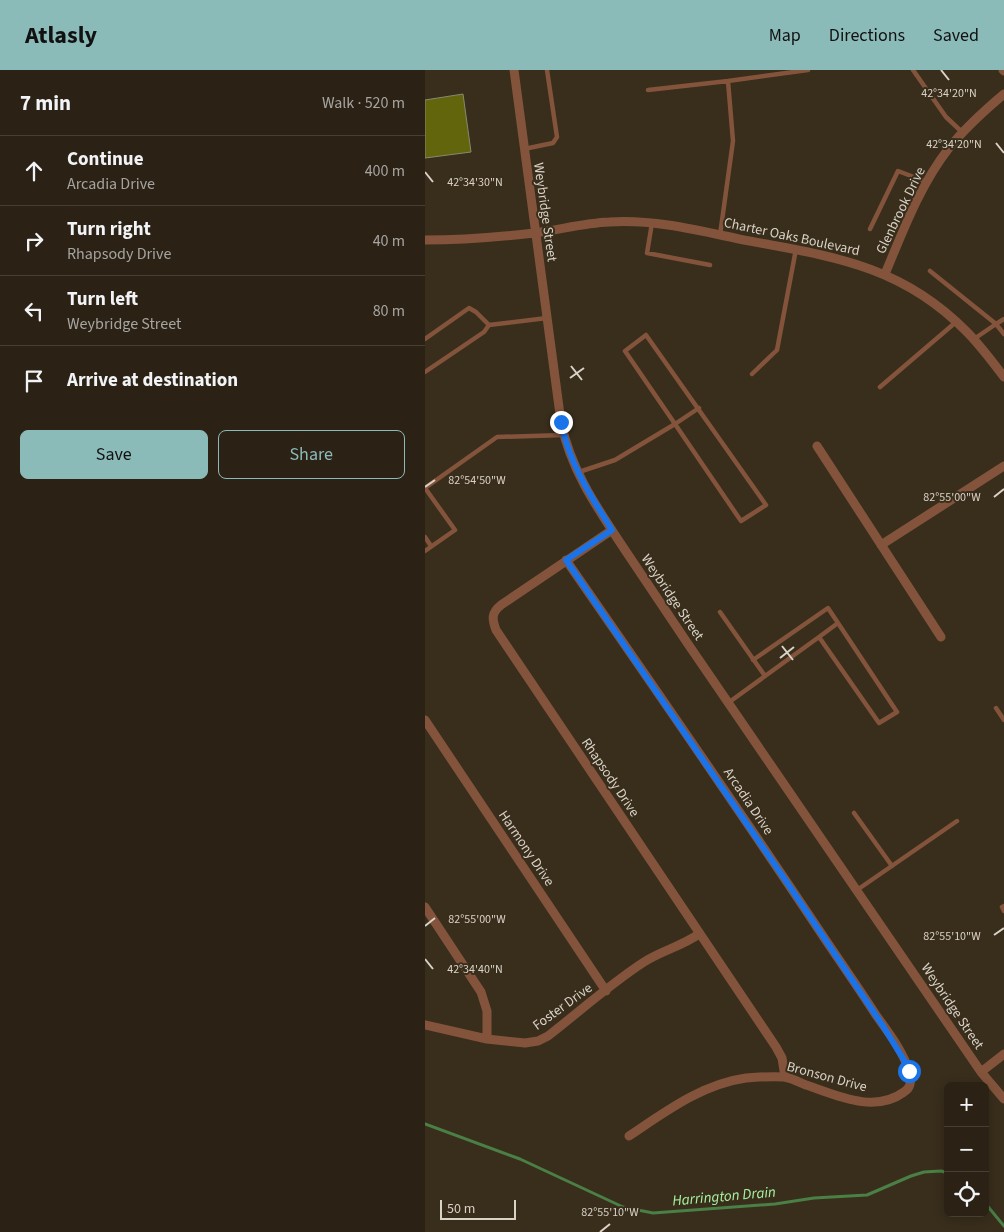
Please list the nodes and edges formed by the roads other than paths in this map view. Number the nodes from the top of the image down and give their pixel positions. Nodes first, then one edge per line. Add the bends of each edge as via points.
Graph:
1 (514, 70) edge
2 (547, 70) edge
3 (808, 70) edge
4 (913, 70) edge
5 (728, 81) junction
6 (648, 90) dead end
7 (1004, 94) edge
8 (963, 133) junction
9 (524, 149) junction
10 (927, 182) junction
11 (652, 223) junction
12 (871, 229) dead end
13 (535, 233) junction
14 (720, 235) junction
15 (425, 240) edge
16 (796, 249) junction
17 (710, 266) dead end
18 (930, 271) dead end
19 (885, 274) junction
20 (547, 318) junction
21 (1004, 319) edge
22 (957, 322) junction
23 (996, 324) junction
24 (489, 325) junction
25 (1004, 334) edge
26 (425, 338) edge
27 (974, 340) junction
28 (425, 372) edge
29 (752, 374) dead end
30 (1004, 377) edge
31 (880, 387) dead end
32 (699, 408) junction
33 (675, 424) junction
34 (564, 435) junction
35 (817, 446) dead end
36 (1004, 466) edge
37 (577, 472) junction
38 (612, 530) junction
39 (425, 537) edge
40 (881, 544) junction
41 (431, 546) junction
42 (425, 551) edge
43 (566, 560) junction
44 (720, 612) dead end
45 (839, 623) junction
46 (941, 636) dead end
47 (819, 637) junction
48 (753, 660) junction
49 (765, 676) junction
50 (728, 703) junction
51 (996, 708) dead end
52 (425, 720) edge
53 (1004, 720) edge
54 (854, 813) dead end
55 (957, 821) dead end
56 (892, 866) junction
57 (857, 890) junction
58 (1004, 906) edge
59 (425, 907) edge
60 (1004, 910) edge
61 (699, 934) junction
62 (606, 991) junction
63 (425, 1025) edge
64 (487, 1039) junction
65 (1004, 1054) edge
66 (904, 1060) joint
67 (981, 1072) junction
68 (785, 1077) junction
69 (1004, 1099) edge
70 (629, 1136) dead end

1 - 9 street, Weybridge Street
2 - 9 lane via 557,137 553,143
3 - 5 lane
4 - 8 lane via 946,117
5 - 6 lane
5 - 14 lane via 733,141
7 - 8 street, Glenbrook Drive
8 - 10 street, Glenbrook Drive
9 - 13 street, Weybridge Street
10 - 12 lane via 898,171
10 - 19 street, Glenbrook Drive
11 - 13 street, Charter Oaks Boulevard via 607,222
11 - 14 street, Charter Oaks Boulevard
11 - 17 lane via 647,253
13 - 15 street, Charter Oaks Boulevard
13 - 20 street, Weybridge Street
14 - 16 street, Charter Oaks Boulevard
16 - 19 street, Charter Oaks Boulevard via 835,257
16 - 29 lane via 777,350
18 - 23 lane
19 - 22 street, Charter Oaks Boulevard via 926,297
20 - 24 lane
20 - 34 street, Weybridge Street
21 - 23 lane
22 - 27 street, Charter Oaks Boulevard
22 - 31 lane
23 - 25 lane
23 - 27 lane
24 - 26 lane via 469,308
24 - 28 lane via 484,332
27 - 30 street, Charter Oaks Boulevard
32 - 33 lane
32 - 33 lane via 646,335 625,351
32 - 33 lane via 766,505 750,516 741,521
33 - 37 lane via 615,460
34 - 37 street, Weybridge Street
34 - 41 lane via 497,437 425,488 455,530
35 - 40 street
36 - 40 street
37 - 38 street, Weybridge Street
38 - 43 street, Rhapsody Drive
38 - 50 street, Weybridge Street
39 - 41 lane
40 - 46 street
41 - 42 lane
43 - 61 street, Rhapsody Drive via 501,605 494,612 493,621
43 - 66 street, Arcadia Drive
44 - 48 lane
45 - 47 lane
45 - 47 lane via 897,712 879,723
45 - 48 lane via 828,608
47 - 49 lane
48 - 49 lane
49 - 50 lane
50 - 57 street, Weybridge Street
51 - 53 lane
52 - 62 street, Harmony Drive
54 - 56 lane
55 - 56 lane
56 - 57 lane
57 - 67 street, Weybridge Street
58 - 60 lane
59 - 64 street via 481,992 487,1011
61 - 62 street, Foster Drive via 662,951
61 - 68 street, Rhapsody Drive via 776,1047 782,1058
62 - 64 street, Foster Drive via 537,1041
63 - 64 street, Foster Drive
65 - 67 street
66 - 68 street, Bronson Drive via 911,1080 908,1090 892,1098 872,1102 857,1102
67 - 69 street, Weybridge Street
68 - 70 street, Bronson Drive via 747,1078 718,1085 672,1108

